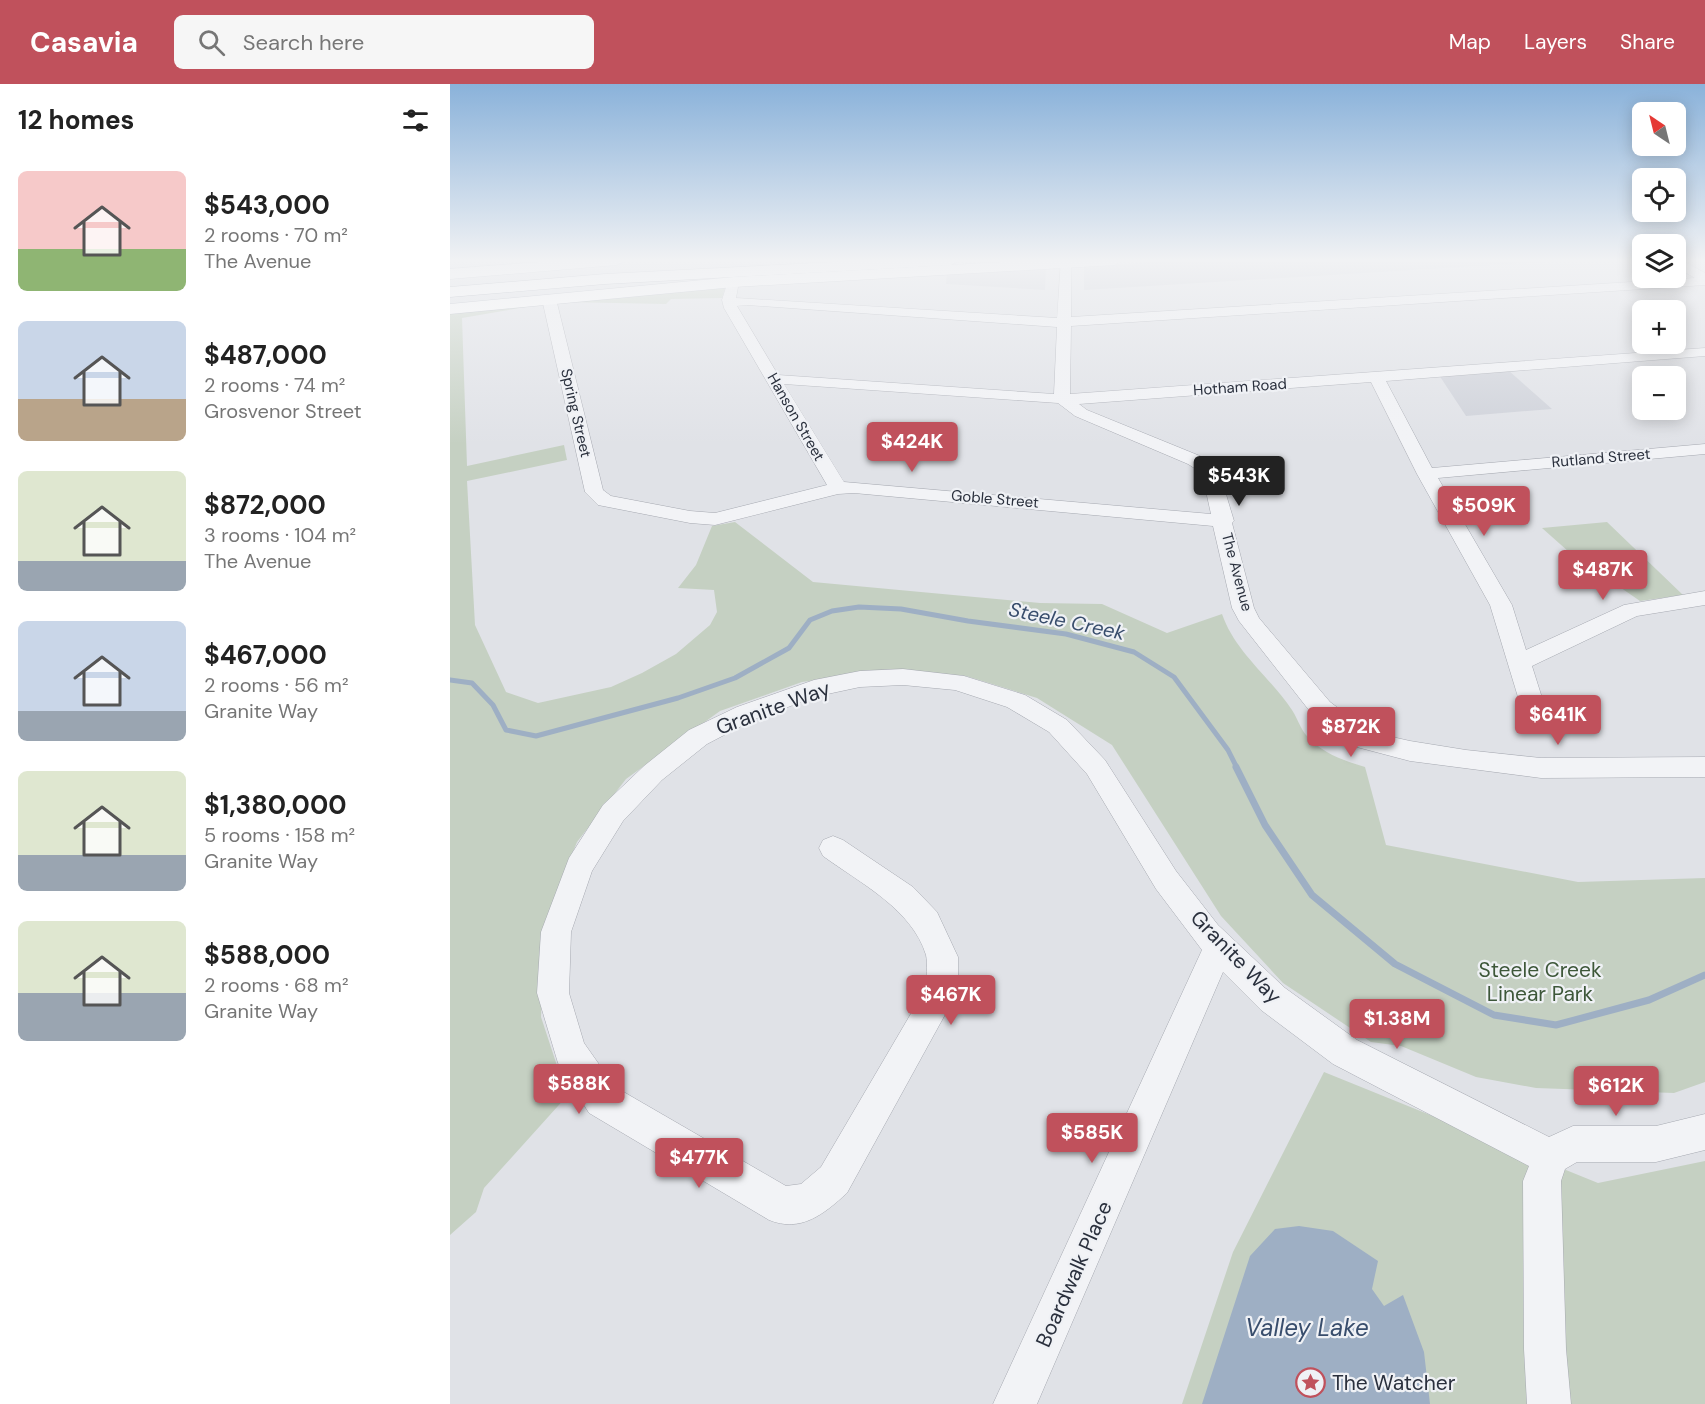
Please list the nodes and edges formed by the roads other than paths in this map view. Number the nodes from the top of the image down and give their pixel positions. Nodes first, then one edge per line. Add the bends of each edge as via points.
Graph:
1 (554, 322) edge
2 (740, 322) edge
3 (1044, 322) edge
4 (1084, 322) edge
5 (1064, 323) junction
6 (1705, 352) edge
7 (1376, 377) junction
8 (774, 379) junction
9 (1062, 399) junction
10 (1705, 449) edge
11 (1426, 474) junction
12 (838, 488) junction
13 (594, 492) joint
14 (1224, 521) junction
15 (1705, 598) edge
16 (1518, 663) junction
17 (1537, 720) dead end
18 (1705, 767) edge
19 (833, 848) dead end
20 (1219, 946) junction
21 (1705, 1132) edge
22 (1550, 1157) junction
23 (1015, 1404) edge
24 (1549, 1404) edge

1 - 13 street, Spring Street
2 - 8 street, Hanson Street
3 - 5 street
4 - 5 street
5 - 9 street
6 - 7 street, Hotham Road
7 - 9 street, Hotham Road
7 - 11 street
8 - 9 street, Hotham Road
8 - 12 street, Hanson Street
9 - 14 street, The Avenue via 1081,413 1204,465 1212,477
10 - 11 street, Rutland Street
11 - 16 street via 1501,605
12 - 13 street, Goble Street via 716,519 605,501
12 - 14 street, Goble Street
14 - 18 street, The Avenue via 1243,608 1250,621 1342,738 1367,749 1541,768
15 - 16 street via 1632,610
16 - 17 street
19 - 20 street, Granite Way via 903,896 926,922 942,957 942,991 834,1180 810,1201 783,1206 602,1100 570,1051 553,993 556,932 579,867 613,813 653,773 698,737 746,713 814,688 860,680 903,676 956,682 1016,701 1058,726 1096,767 1166,879
20 - 22 street, Granite Way via 1273,999 1345,1052
20 - 23 street, Boardwalk Place
21 - 22 street via 1656,1144 1573,1144
22 - 24 street via 1542,1181

